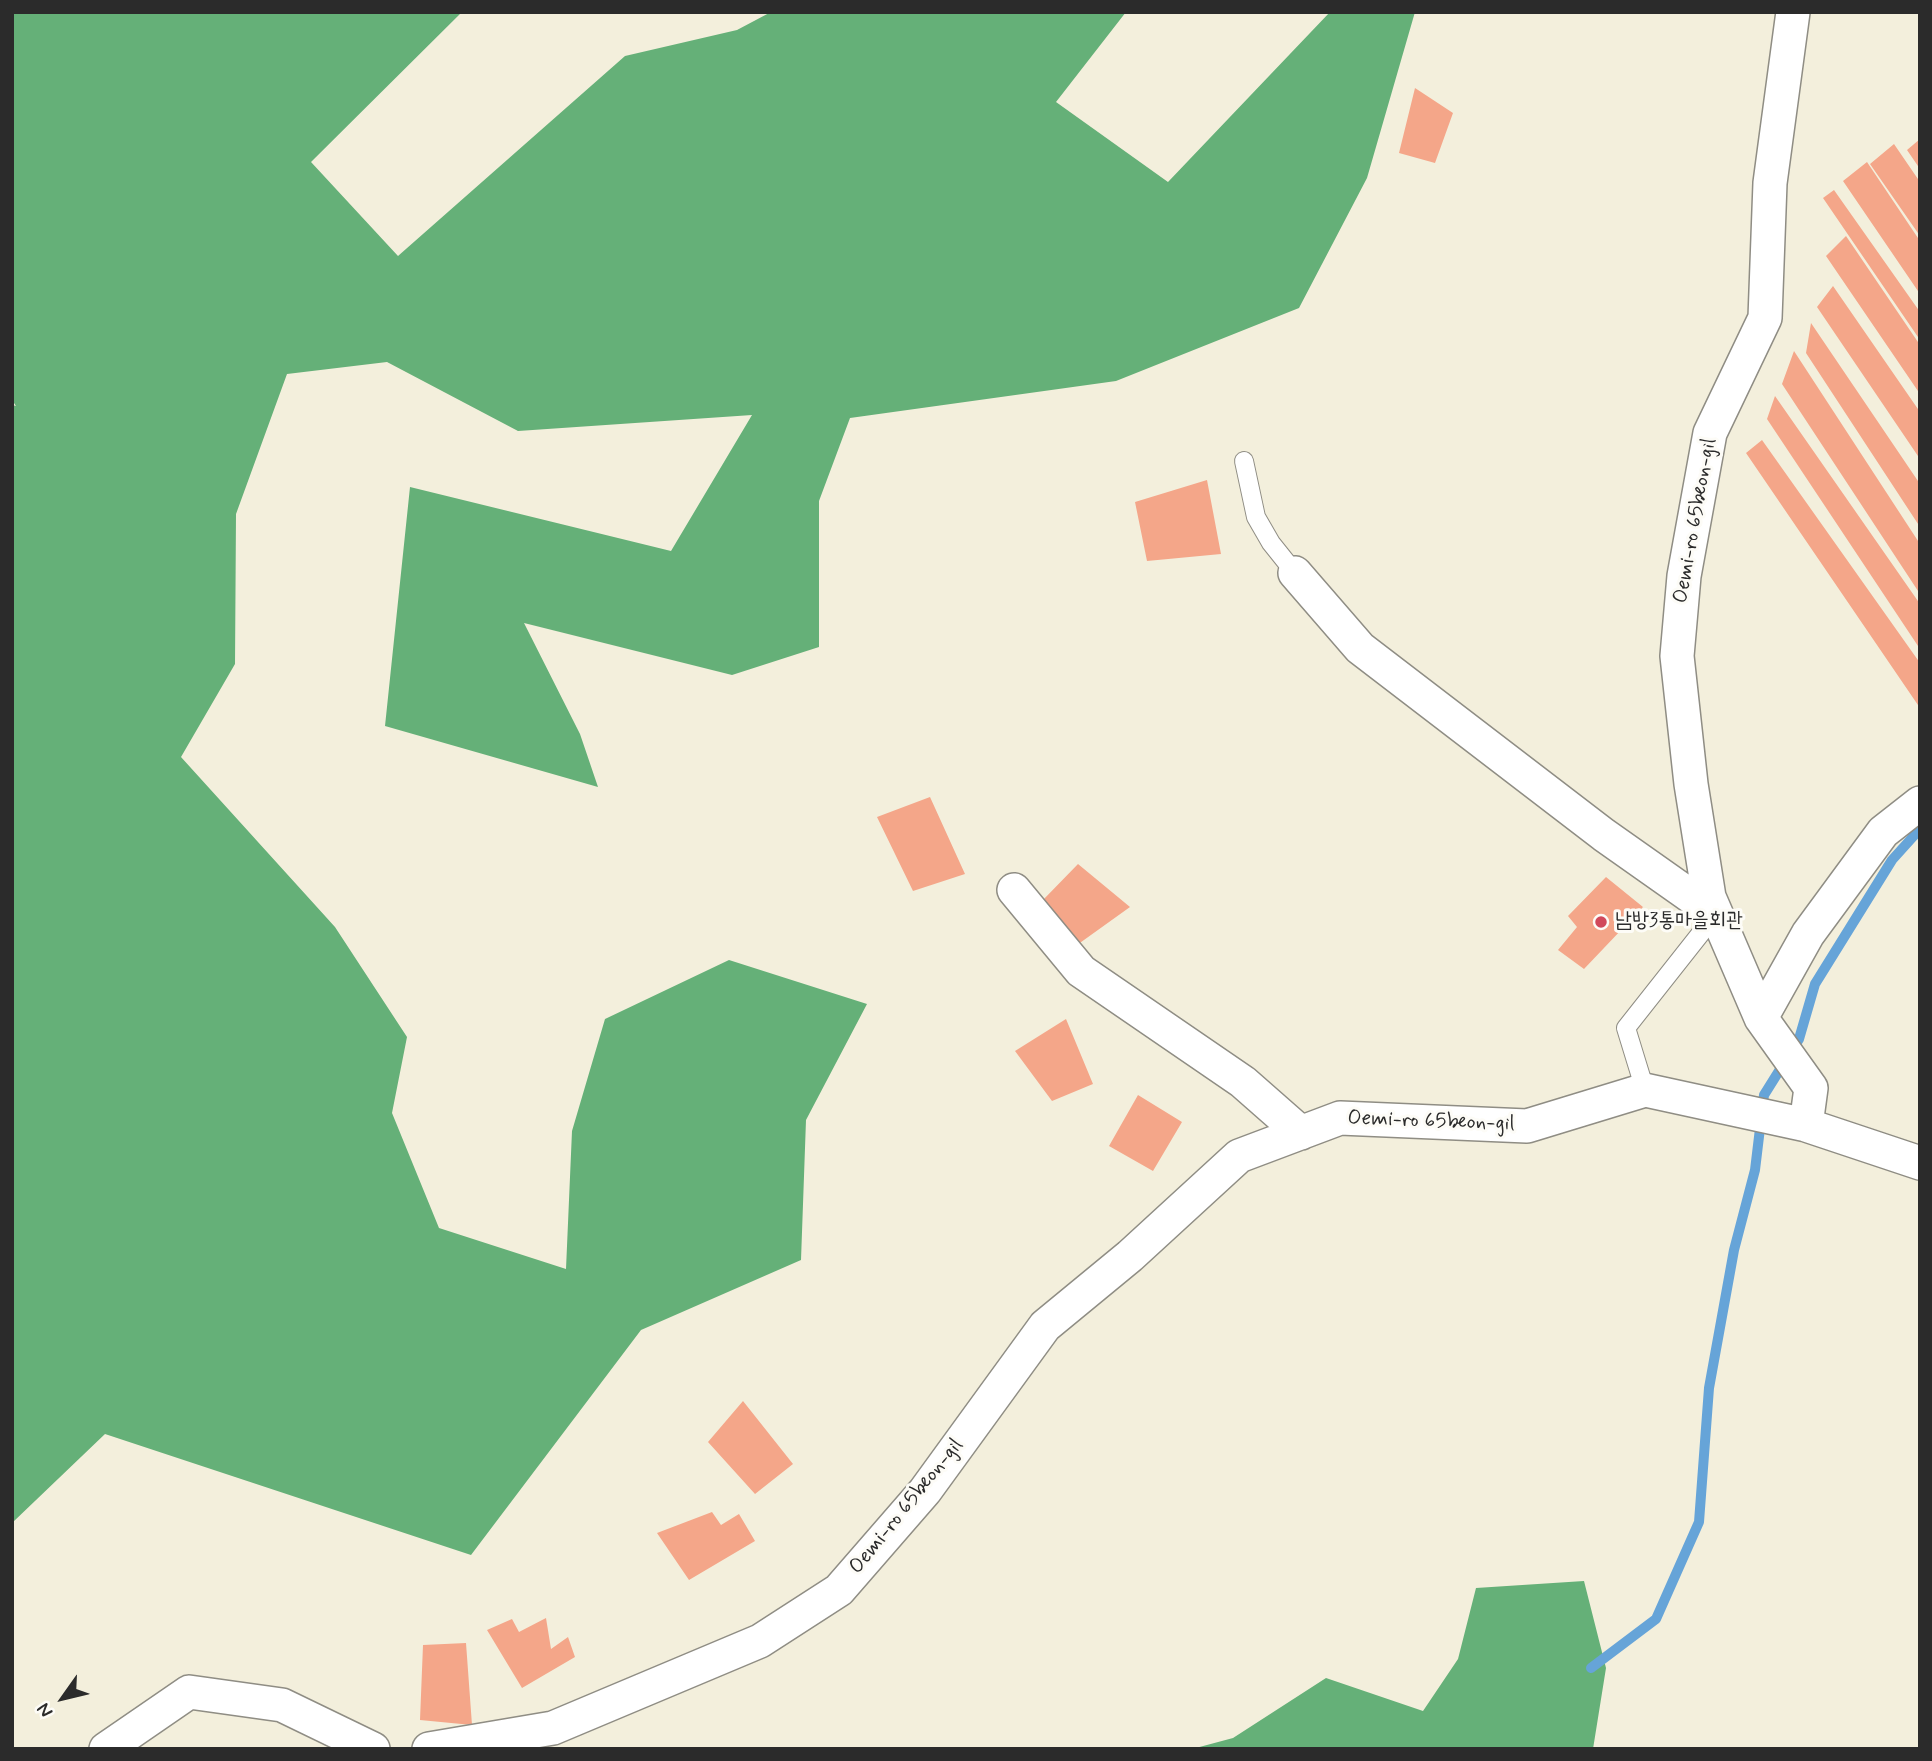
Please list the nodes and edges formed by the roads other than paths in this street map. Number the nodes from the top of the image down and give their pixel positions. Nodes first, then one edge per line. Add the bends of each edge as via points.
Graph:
1 (1793, 12) edge
2 (1244, 461) dead end
3 (1295, 573) joint
4 (1920, 803) edge
5 (1014, 890) dead end
6 (1716, 914) junction
7 (1769, 1030) junction
8 (1645, 1090) junction
9 (1793, 1122) junction
10 (1301, 1133) junction
11 (1920, 1163) edge
12 (106, 1749) edge
13 (373, 1749) edge
14 (429, 1749) edge

1 - 6 street, Oemi-ro 65beon-gil via 1770,183 1765,318 1710,433 1684,576 1677,656 1691,784 1709,898
2 - 3 lane via 1256,517
3 - 6 street via 1360,648 1604,835
4 - 7 street via 1883,832 1808,934
5 - 10 street via 1081,971 1243,1082
6 - 7 street, Oemi-ro 65beon-gil
6 - 8 lane via 1626,1028
7 - 9 street, Oemi-ro 65beon-gil via 1811,1088
8 - 9 street, Oemi-ro 65beon-gil
8 - 10 street, Oemi-ro 65beon-gil via 1527,1126 1340,1118
9 - 11 street, Oemi-ro 65beon-gil
10 - 14 street, Oemi-ro 65beon-gil via 1239,1156 1045,1326 925,1491 839,1590 760,1641 553,1728
12 - 13 street via 189,1692 282,1705

